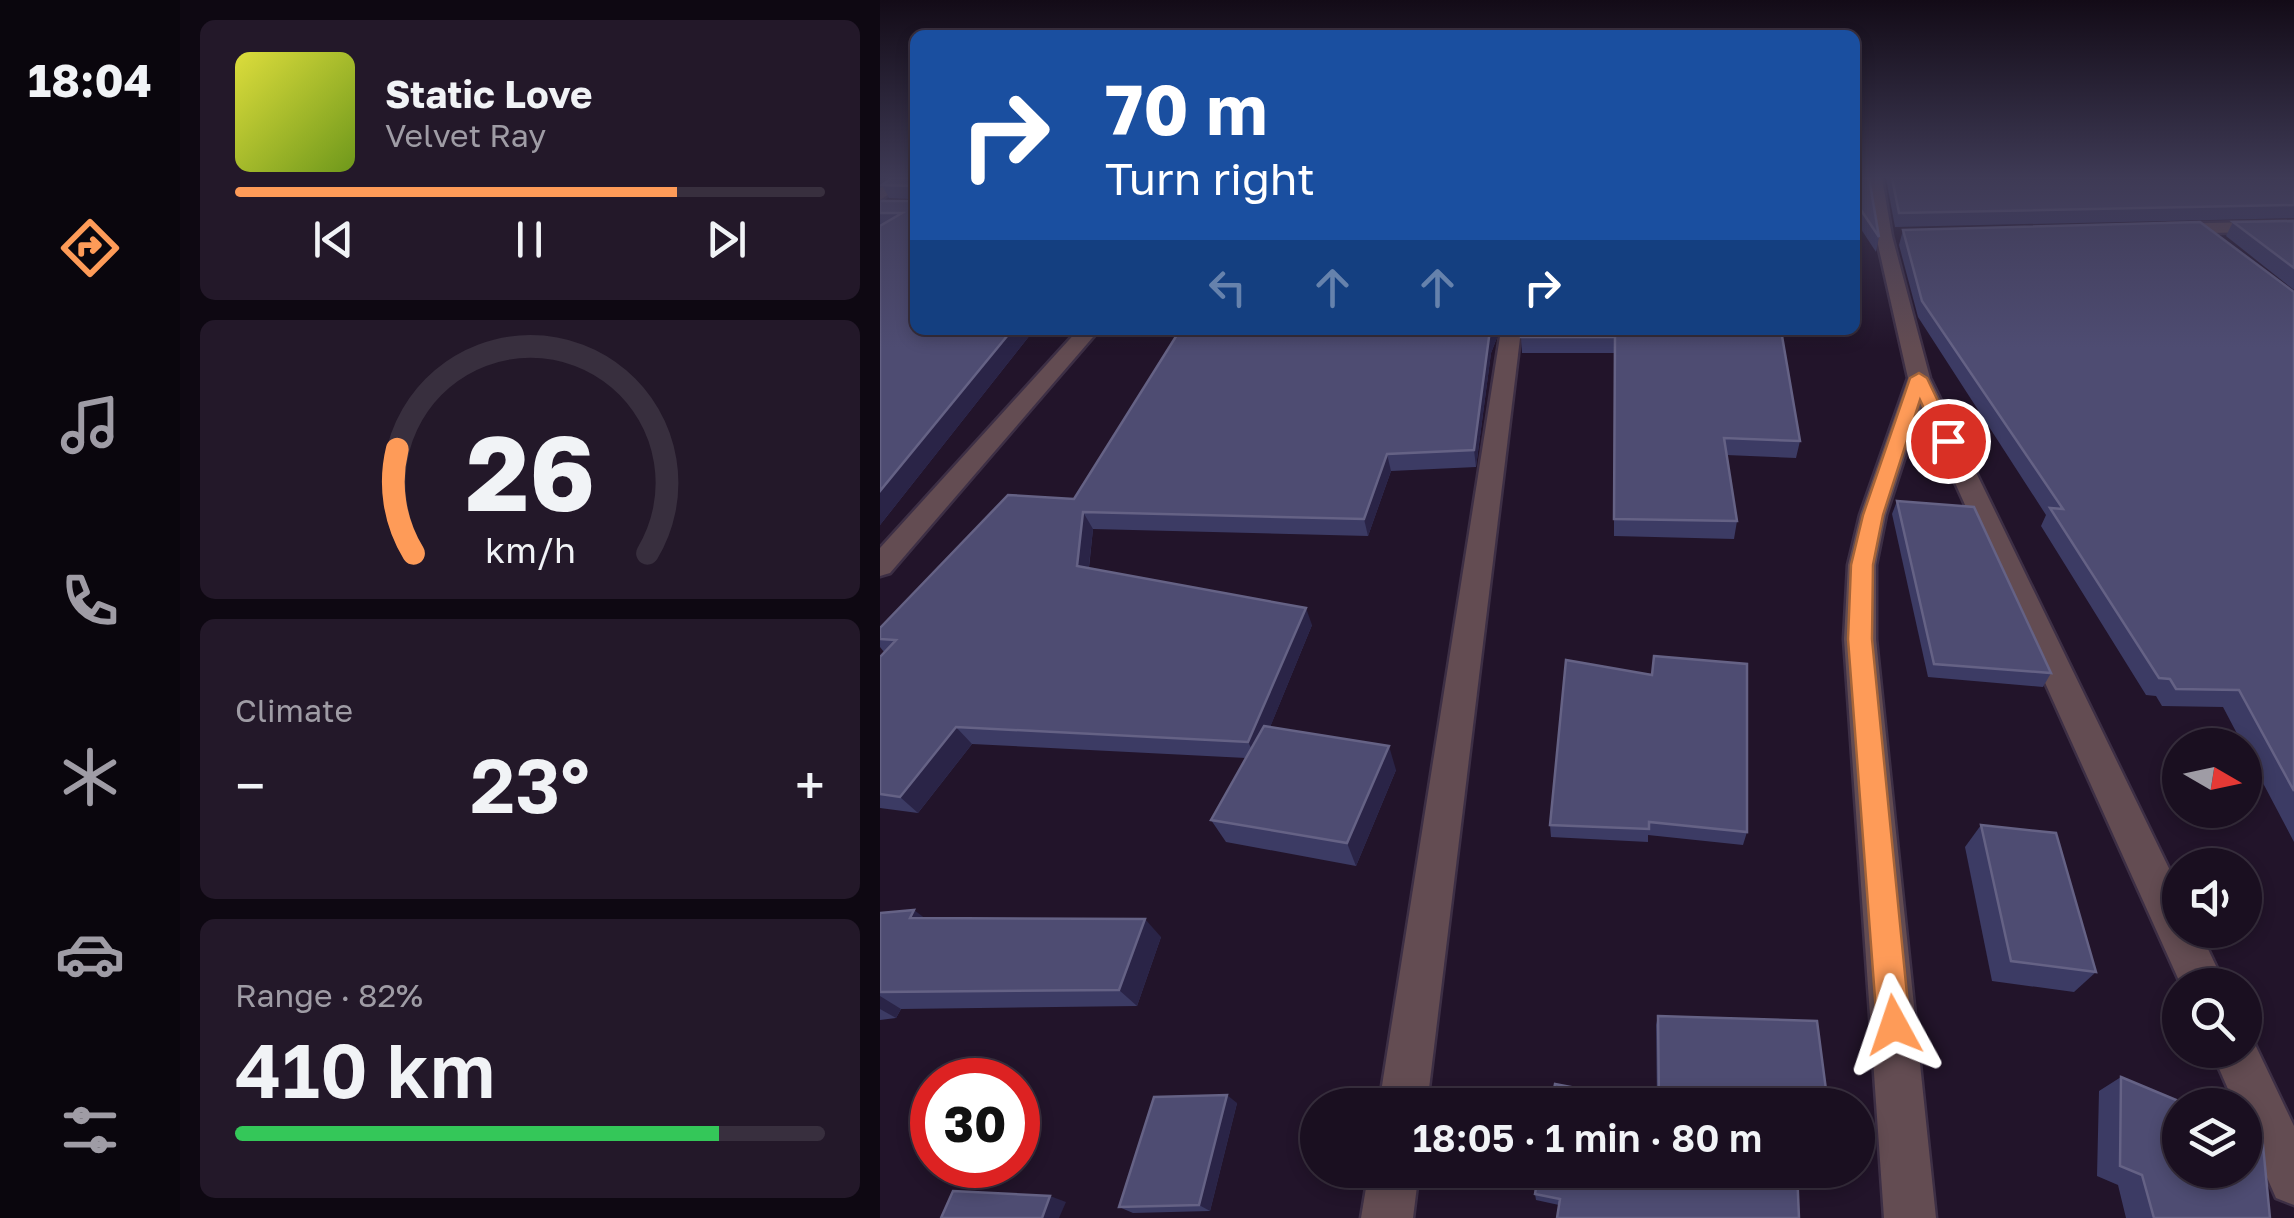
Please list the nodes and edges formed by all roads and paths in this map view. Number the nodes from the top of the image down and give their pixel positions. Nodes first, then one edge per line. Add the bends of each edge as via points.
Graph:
1 (1885, 235) edge
2 (2207, 235) edge
3 (2226, 250) edge
4 (1085, 335) edge
5 (1510, 335) edge
6 (1919, 378) junction
7 (880, 566) edge
8 (2195, 968) edge
9 (2242, 1068) edge
10 (1405, 1088) edge
11 (2294, 1180) edge
12 (1391, 1188) edge
13 (1387, 1218) edge
14 (1910, 1218) edge

1 - 6 street
2 - 3 street
4 - 7 street
5 - 10 street
6 - 8 street
6 - 14 street via 1873,515 1862,565 1860,639
9 - 11 street
12 - 13 street

